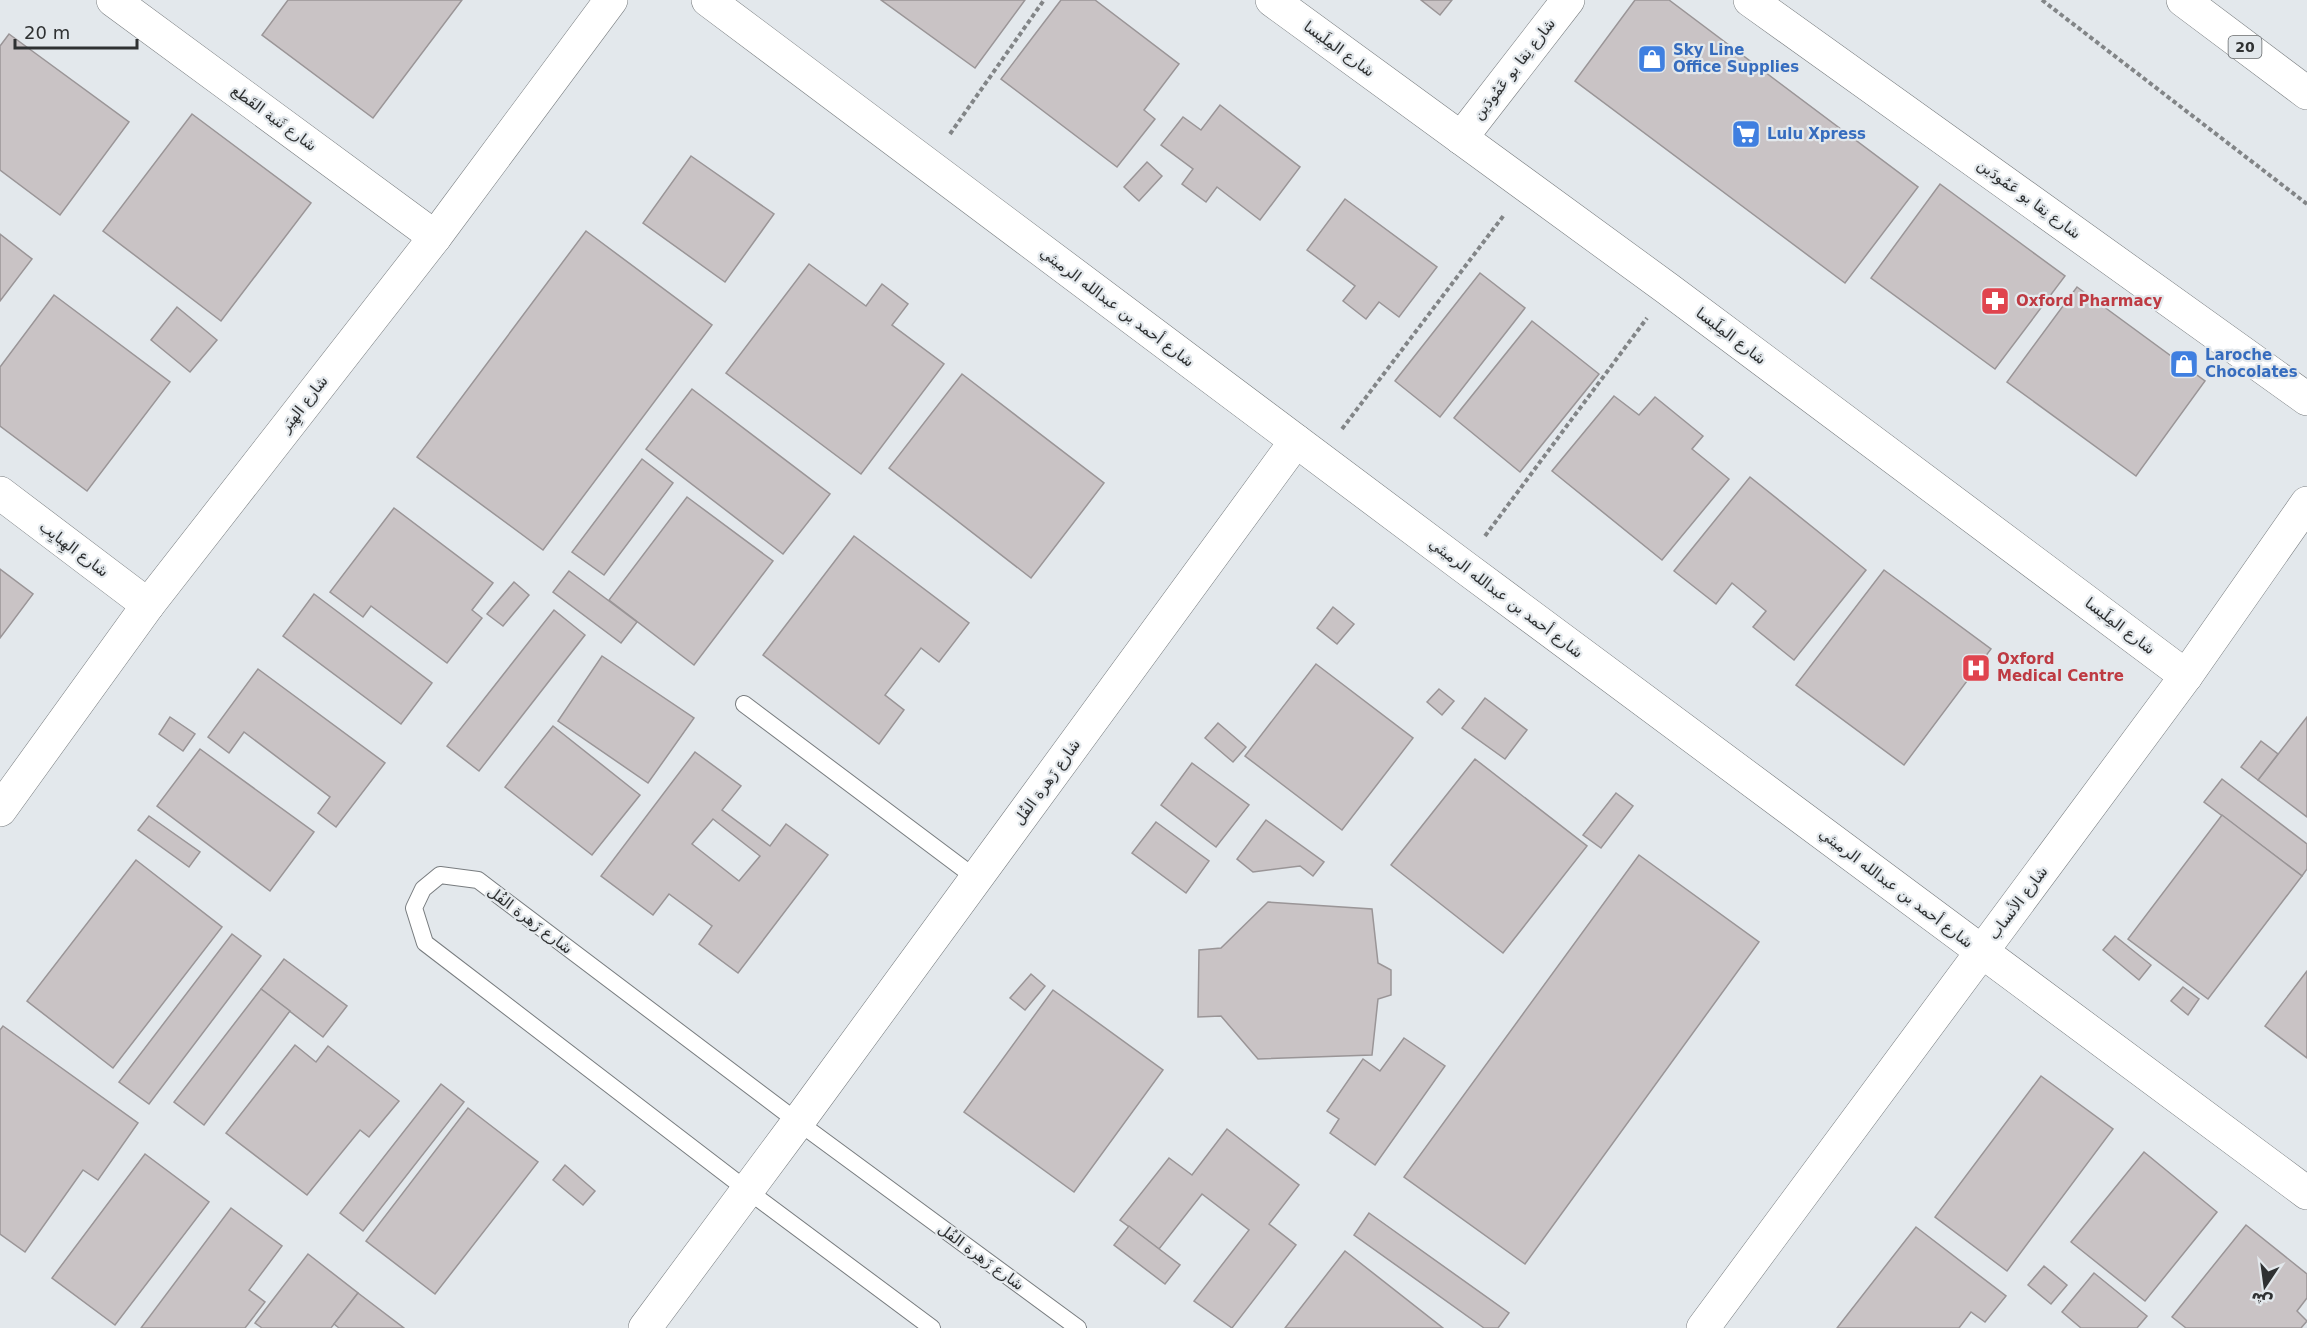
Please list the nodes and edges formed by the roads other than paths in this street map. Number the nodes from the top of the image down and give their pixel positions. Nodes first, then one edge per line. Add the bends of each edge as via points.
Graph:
1 (113, 0) edge
2 (611, 0) edge
3 (708, 0) edge
4 (1272, 0) edge
5 (1568, 0) edge
6 (1750, 0) edge
7 (2183, 0) edge
8 (2307, 93) edge
9 (1461, 138) junction
10 (435, 237) junction
11 (2307, 399) edge
12 (1308, 450) junction
13 (0, 493) edge
14 (2307, 503) edge
15 (148, 605) junction
16 (2186, 676) junction
17 (744, 704) dead end
18 (0, 810) edge
19 (977, 879) junction
20 (1982, 951) junction
21 (798, 1122) junction
22 (747, 1190) junction
23 (2307, 1193) edge
24 (645, 1328) edge
25 (932, 1328) edge
26 (1078, 1328) edge
27 (1703, 1328) edge

1 - 10 street, شارع ثَنية القَطع
2 - 10 street, شارع الهِيَر
3 - 12 street, شارع أحمد بن عبدالله الرميثي
4 - 9 street, شارع المِلَيسا
5 - 9 street, شارع نِقا بو عَمُودَين
6 - 11 street, شارع نِقا بو عَمُودَين
7 - 8 street, 20
9 - 16 street, شارع المِلَيسا
10 - 15 street, شارع الهِيَر
12 - 19 street, شارع زَهرة الفُل
12 - 20 street, شارع أحمد بن عبدالله الرميثي
13 - 15 street, شارع الهِبايِب
14 - 16 street, شارع الأنساب
15 - 18 street, شارع الهِيَر
16 - 20 street, شارع الأنساب
17 - 19 lane
19 - 21 street, شارع زَهرة الفُل
20 - 23 street, شارع أحمد بن عبدالله الرميثي
20 - 27 street, شارع الأنساب
21 - 22 street, شارع زَهرة الفُل
21 - 22 lane, شارع زَهرة الفُل via 478,880 440,875 423,889 414,908 425,943
21 - 26 lane, شارع زَهرة الفُل
22 - 24 street, شارع زَهرة الفُل
22 - 25 lane, شارع زَهرة الفُل

